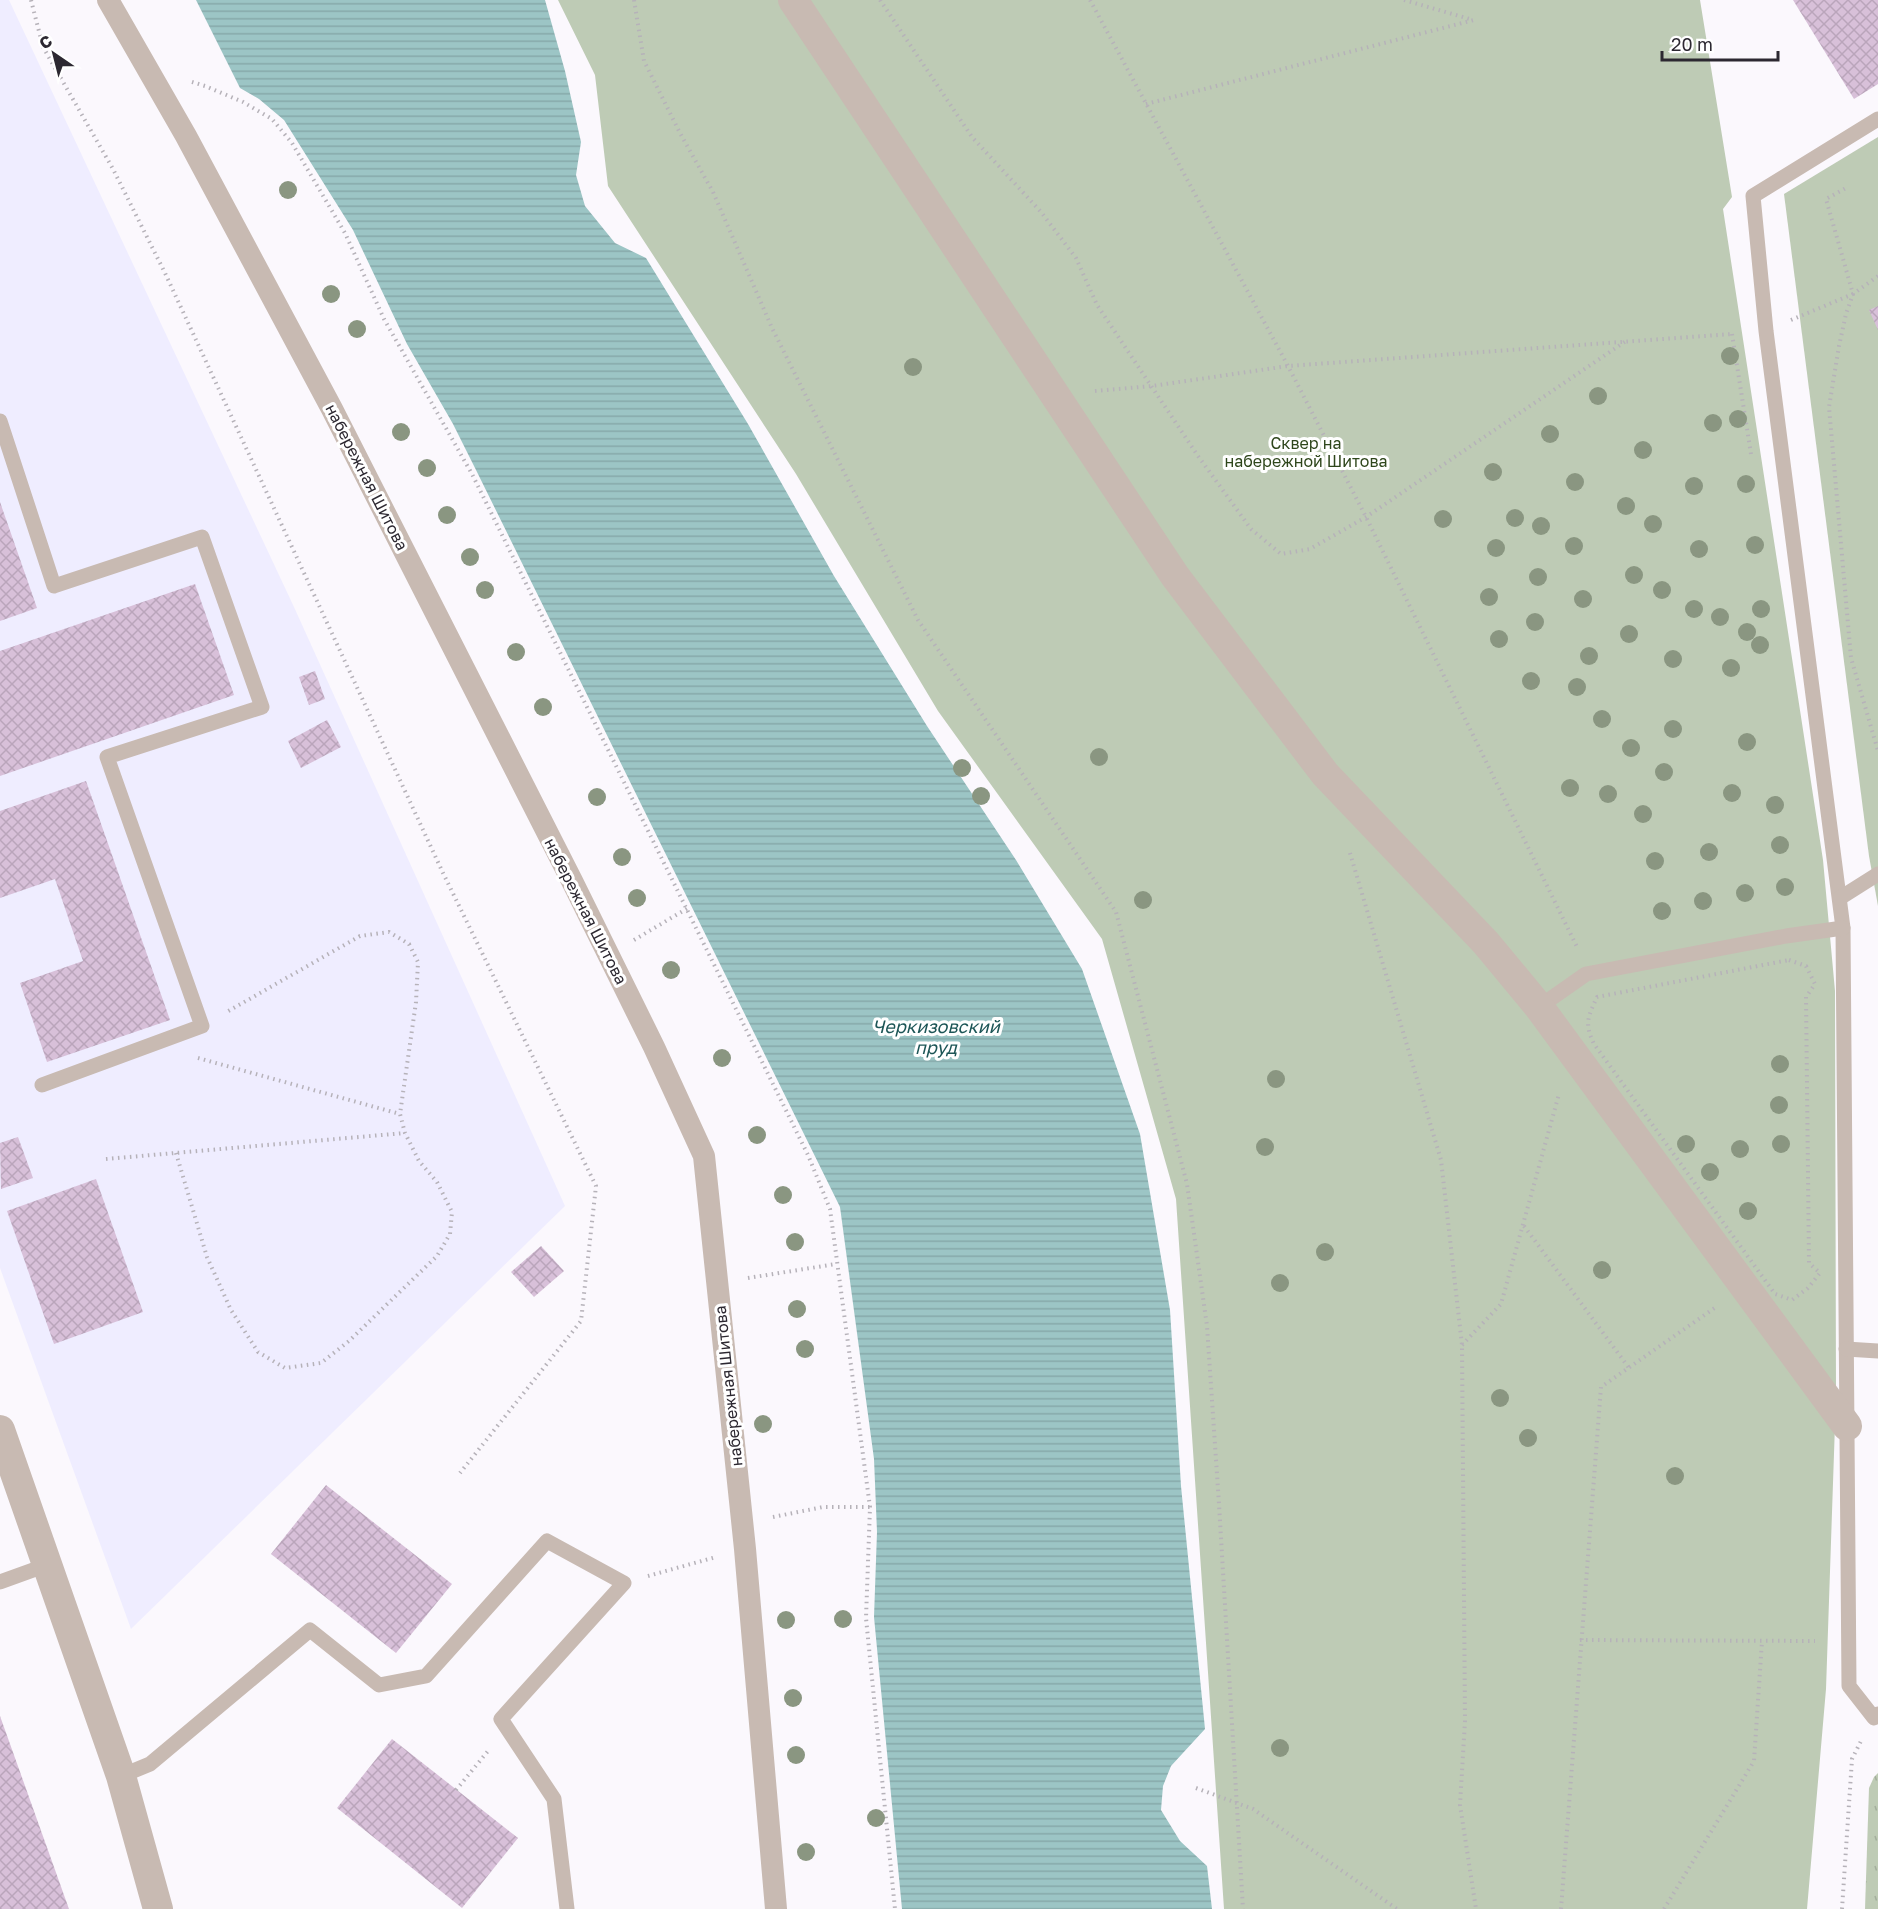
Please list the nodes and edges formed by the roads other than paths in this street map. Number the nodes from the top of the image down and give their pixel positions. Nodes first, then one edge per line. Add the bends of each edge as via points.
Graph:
1 (108, 0) edge
2 (793, 0) edge
3 (1878, 119) edge
4 (0, 421) edge
5 (1878, 874) edge
6 (1840, 898) junction
7 (1843, 928) junction
8 (1539, 1007) junction
9 (42, 1085) dead end
10 (1846, 1349) junction
11 (1878, 1350) edge
12 (1847, 1426) junction
13 (0, 1430) edge
14 (47, 1565) junction
15 (0, 1582) edge
16 (1876, 1716) edge
17 (121, 1776) junction
18 (158, 1909) edge
19 (567, 1909) edge
20 (776, 1909) edge

1 - 20 street, набережная Шитова via 186,136 332,409 654,1047 704,1156 746,1549
2 - 8 street via 1175,576 1325,774 1486,943
3 - 6 lane via 1753,196 1766,331
4 - 9 lane via 54,586 202,537 261,706 107,757 202,1026
5 - 6 lane
6 - 7 lane
7 - 8 lane via 1586,974
7 - 10 lane
8 - 12 street
10 - 11 lane
10 - 12 lane
12 - 16 lane via 1849,1686
13 - 14 street
14 - 15 lane
14 - 17 street
17 - 18 street
17 - 19 lane via 150,1764 310,1630 379,1684 426,1676 547,1541 624,1583 501,1719 554,1799

